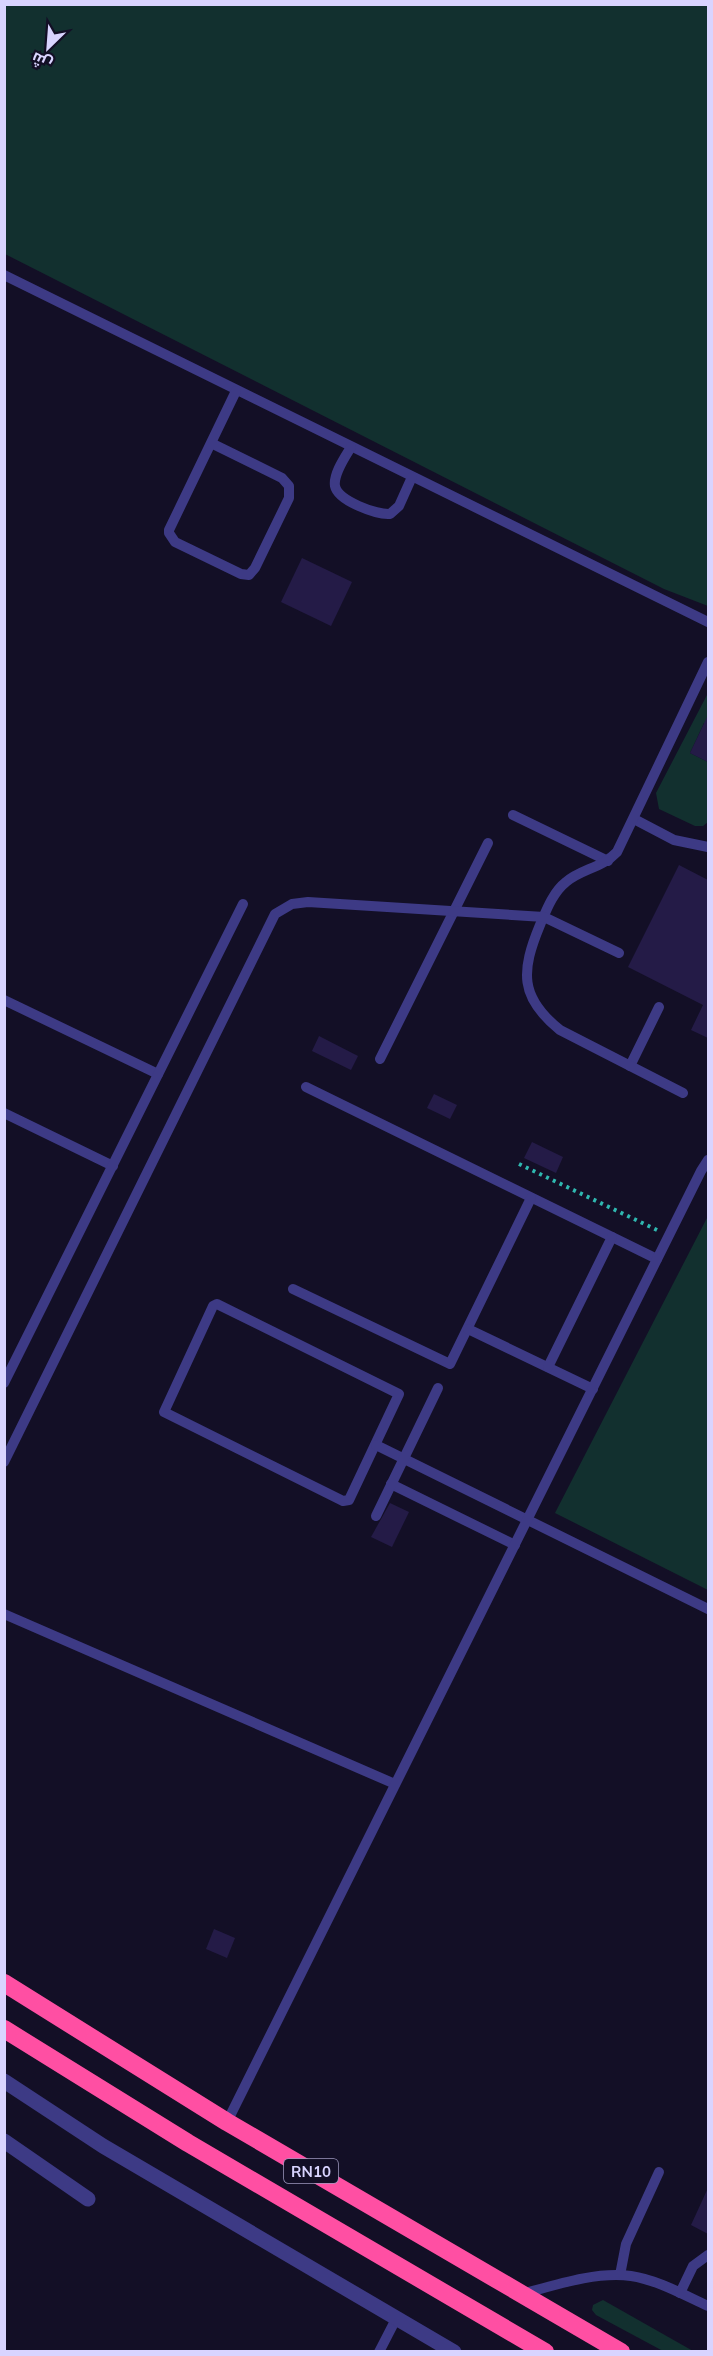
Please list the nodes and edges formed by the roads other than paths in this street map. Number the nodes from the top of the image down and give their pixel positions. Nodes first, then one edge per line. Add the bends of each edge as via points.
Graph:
1 (4, 275) edge
2 (236, 391) junction
3 (211, 443) junction
4 (351, 447) junction
5 (412, 477) junction
6 (708, 622) edge
7 (708, 662) edge
8 (513, 815) dead end
9 (634, 819) junction
10 (488, 843) dead end
11 (708, 848) edge
12 (608, 861) junction
13 (243, 904) dead end
14 (454, 912) junction
15 (544, 917) junction
16 (619, 953) dead end
17 (4, 1000) edge
18 (659, 1007) dead end
19 (380, 1059) dead end
20 (630, 1066) junction
21 (158, 1074) junction
22 (306, 1087) dead end
23 (682, 1093) dead end
24 (4, 1113) edge
25 (708, 1160) edge
26 (113, 1166) junction
27 (531, 1198) junction
28 (612, 1237) junction
29 (657, 1259) junction
30 (293, 1289) dead end
31 (468, 1329) junction
32 (548, 1367) junction
33 (4, 1383) edge
34 (438, 1388) dead end
35 (593, 1389) junction
36 (376, 1445) junction
37 (403, 1459) junction
38 (4, 1462) edge
39 (391, 1484) junction
40 (376, 1516) dead end
41 (528, 1520) junction
42 (515, 1545) junction
43 (708, 1609) edge
44 (4, 1614) edge
45 (395, 1784) junction
46 (4, 1983) edge
47 (4, 2029) edge
48 (4, 2081) edge
49 (227, 2122) junction
50 (4, 2141) edge
51 (659, 2172) dead end
52 (88, 2199) dead end
53 (708, 2255) edge
54 (620, 2275) junction
55 (680, 2293) junction
56 (522, 2294) junction
57 (708, 2306) edge
58 (396, 2319) junction
59 (379, 2352) edge
60 (454, 2352) edge
61 (544, 2352) edge
62 (621, 2352) edge

1 - 2 lane
2 - 3 lane
2 - 4 lane
3 - 3 lane via 282,478 289,486 289,498 249,574 241,574 175,543 170,537 169,530
4 - 5 lane
4 - 5 lane via 335,486 341,496 378,515 390,514 399,506
5 - 6 lane
7 - 9 lane
8 - 12 lane
9 - 11 lane via 674,840
9 - 12 lane
10 - 14 lane
12 - 15 lane via 566,882
13 - 21 lane
14 - 15 lane
14 - 19 lane
14 - 38 lane via 308,902 292,904 275,914
15 - 16 lane
15 - 20 lane via 529,952 526,975 530,997 542,1016 560,1030
17 - 21 lane
18 - 20 lane
20 - 23 lane
21 - 26 lane
22 - 27 lane
24 - 26 lane
25 - 29 lane
26 - 33 lane
27 - 28 lane
27 - 31 lane
28 - 29 lane
28 - 32 lane
29 - 35 lane
30 - 31 lane via 448,1364
31 - 32 lane
32 - 35 lane
34 - 37 lane
35 - 41 lane
36 - 36 lane via 350,1499 345,1501 164,1410 217,1304 397,1392 398,1398
36 - 37 lane
37 - 39 lane
37 - 41 lane
39 - 40 lane
39 - 42 lane
41 - 42 lane
41 - 43 lane
42 - 45 lane
44 - 45 lane
45 - 49 lane
46 - 49 highway, RN10
47 - 61 highway, RN10 via 198,2149
48 - 58 street via 104,2146
49 - 56 highway, RN10
50 - 52 street
51 - 54 lane via 626,2244
53 - 55 lane via 693,2266
54 - 55 lane via 642,2278
54 - 56 lane
55 - 57 lane
56 - 62 highway, RN10
58 - 59 lane
58 - 60 street

